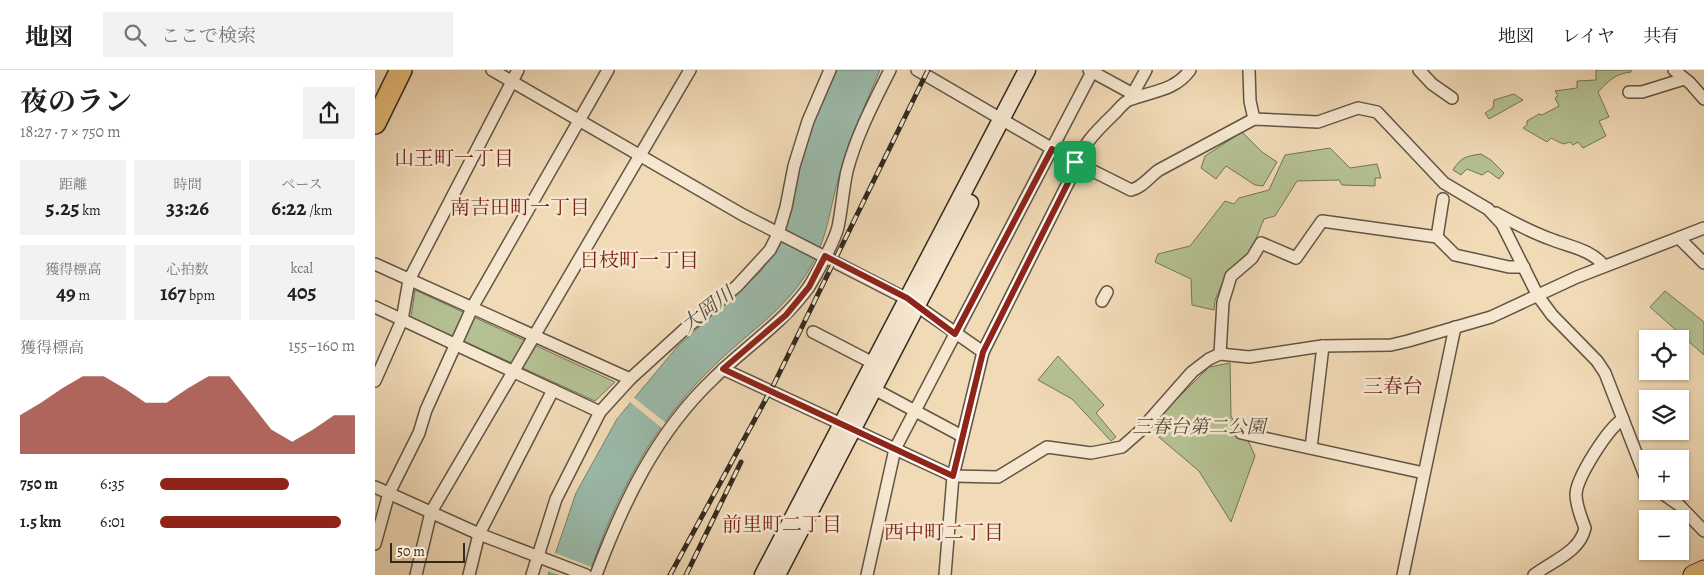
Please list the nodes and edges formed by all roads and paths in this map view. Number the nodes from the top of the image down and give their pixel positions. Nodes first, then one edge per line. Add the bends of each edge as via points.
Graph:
1 (390, 70) edge
2 (401, 70) edge
3 (492, 70) edge
4 (518, 70) edge
5 (608, 70) edge
6 (689, 70) edge
7 (830, 70) edge
8 (890, 70) edge
9 (917, 70) edge
10 (1027, 70) edge
11 (1039, 70) edge
12 (1091, 70) edge
13 (1146, 70) edge
14 (1190, 70) edge
15 (1249, 70) edge
16 (1419, 70) edge
17 (1673, 70) edge
18 (1685, 79) junction
19 (511, 82) junction
20 (1629, 92) dead end
21 (1132, 97) junction
22 (1452, 98) dead end
23 (1704, 99) edge
24 (375, 100) edge
25 (1254, 119) junction
26 (578, 120) junction
27 (375, 122) edge
28 (1006, 122) junction
29 (1052, 149) junction
30 (640, 156) junction
31 (1075, 162) junction
32 (1443, 199) dead end
33 (1488, 209) junction
34 (1704, 228) edge
35 (780, 235) junction
36 (1437, 237) junction
37 (1679, 238) junction
38 (823, 255) junction
39 (1704, 263) edge
40 (375, 264) edge
41 (1604, 266) junction
42 (1524, 267) junction
43 (409, 280) junction
44 (1538, 296) junction
45 (912, 303) junction
46 (473, 306) junction
47 (375, 307) edge
48 (402, 320) junction
49 (1455, 327) junction
50 (813, 332) dead end
51 (955, 334) junction
52 (535, 336) junction
53 (456, 346) junction
54 (1323, 346) junction
55 (983, 352) junction
56 (1220, 354) junction
57 (873, 363) junction
58 (723, 369) junction
59 (513, 371) junction
60 (630, 379) junction
61 (375, 381) edge
62 (874, 389) junction
63 (553, 390) junction
64 (915, 410) junction
65 (600, 412) junction
66 (1623, 419) junction
67 (847, 426) junction
68 (1241, 433) dead end
69 (962, 436) junction
70 (1311, 448) junction
71 (895, 449) junction
72 (1639, 460) edge
73 (1424, 473) junction
74 (953, 476) junction
75 (375, 487) edge
76 (389, 493) junction
77 (1672, 500) edge
78 (431, 512) junction
79 (1704, 531) edge
80 (479, 534) junction
81 (375, 544) edge
82 (537, 557) junction
83 (1704, 570) edge
84 (416, 575) edge
85 (469, 575) edge
86 (532, 575) edge
87 (586, 575) edge
88 (596, 575) edge
89 (763, 575) edge
90 (777, 575) edge
91 (867, 575) edge
92 (945, 575) edge
93 (1403, 575) edge
94 (1535, 575) edge
95 (1693, 575) edge

1 - 24 highway
2 - 27 highway
3 - 19 street
4 - 19 street
5 - 26 street
6 - 30 street
7 - 35 street via 808,121 794,166
8 - 38 street via 867,116 847,170 837,230
9 - 28 street
10 - 28 main road
11 - 28 main road
12 - 21 street
12 - 29 street
13 - 21 street
14 - 21 street via 1184,78 1166,89
15 - 25 street
16 - 22 street
17 - 18 street
18 - 20 street via 1642,92
18 - 23 street
19 - 26 street
19 - 43 street
21 - 31 street via 1089,140
25 - 31 street via 1159,170 1139,188 1131,190
25 - 33 street via 1318,122 1335,118 1348,110 1370,109 1385,119 1444,183
26 - 30 street
26 - 46 street
28 - 29 street
28 - 45 main road
29 - 31 street
29 - 51 street
30 - 35 street
30 - 52 street
31 - 55 street via 1072,175
32 - 36 street
33 - 41 street via 1552,240 1584,251 1599,259
33 - 42 street via 1502,224
34 - 37 street
35 - 38 street
35 - 60 street via 737,286
36 - 42 street via 1455,255 1509,267
36 - 56 street via 1322,221 1296,258 1261,242 1252,258 1231,276 1223,302
37 - 39 street
37 - 41 street
38 - 45 street
38 - 58 street via 809,287 786,315
40 - 43 street
41 - 44 street
42 - 44 street
43 - 46 street
43 - 48 street
44 - 49 street via 1491,317
44 - 66 street via 1597,361
45 - 51 street
45 - 57 main road
45 - 62 main road
46 - 52 street
46 - 53 street
47 - 48 street
48 - 53 street
48 - 61 street
49 - 54 street via 1391,345
49 - 73 street
50 - 57 street
51 - 55 street
51 - 64 street
52 - 59 street
52 - 60 street
53 - 59 street
53 - 76 street
54 - 56 street via 1249,357
54 - 70 street
55 - 69 street
56 - 74 street via 1193,372 1122,447 1091,453 1047,447 998,477
57 - 67 main road
58 - 67 street
58 - 88 street via 695,396 652,454 631,490
59 - 63 street
59 - 78 street
60 - 65 street
62 - 64 street
62 - 67 main road
63 - 65 street
63 - 80 street
64 - 69 street
64 - 71 street
65 - 82 street via 557,499
66 - 72 street
66 - 94 street via 1609,430 1577,489 1577,505 1585,528 1579,540 1563,556
67 - 71 street
67 - 89 main road
67 - 90 main road
68 - 70 street
69 - 74 street
70 - 73 street
71 - 74 street
71 - 91 street
73 - 93 street
74 - 92 street
75 - 76 street
76 - 78 street
76 - 81 street
77 - 79 street
78 - 80 street
78 - 84 street
80 - 82 street
80 - 85 street
82 - 86 street
82 - 87 street
83 - 95 main road

